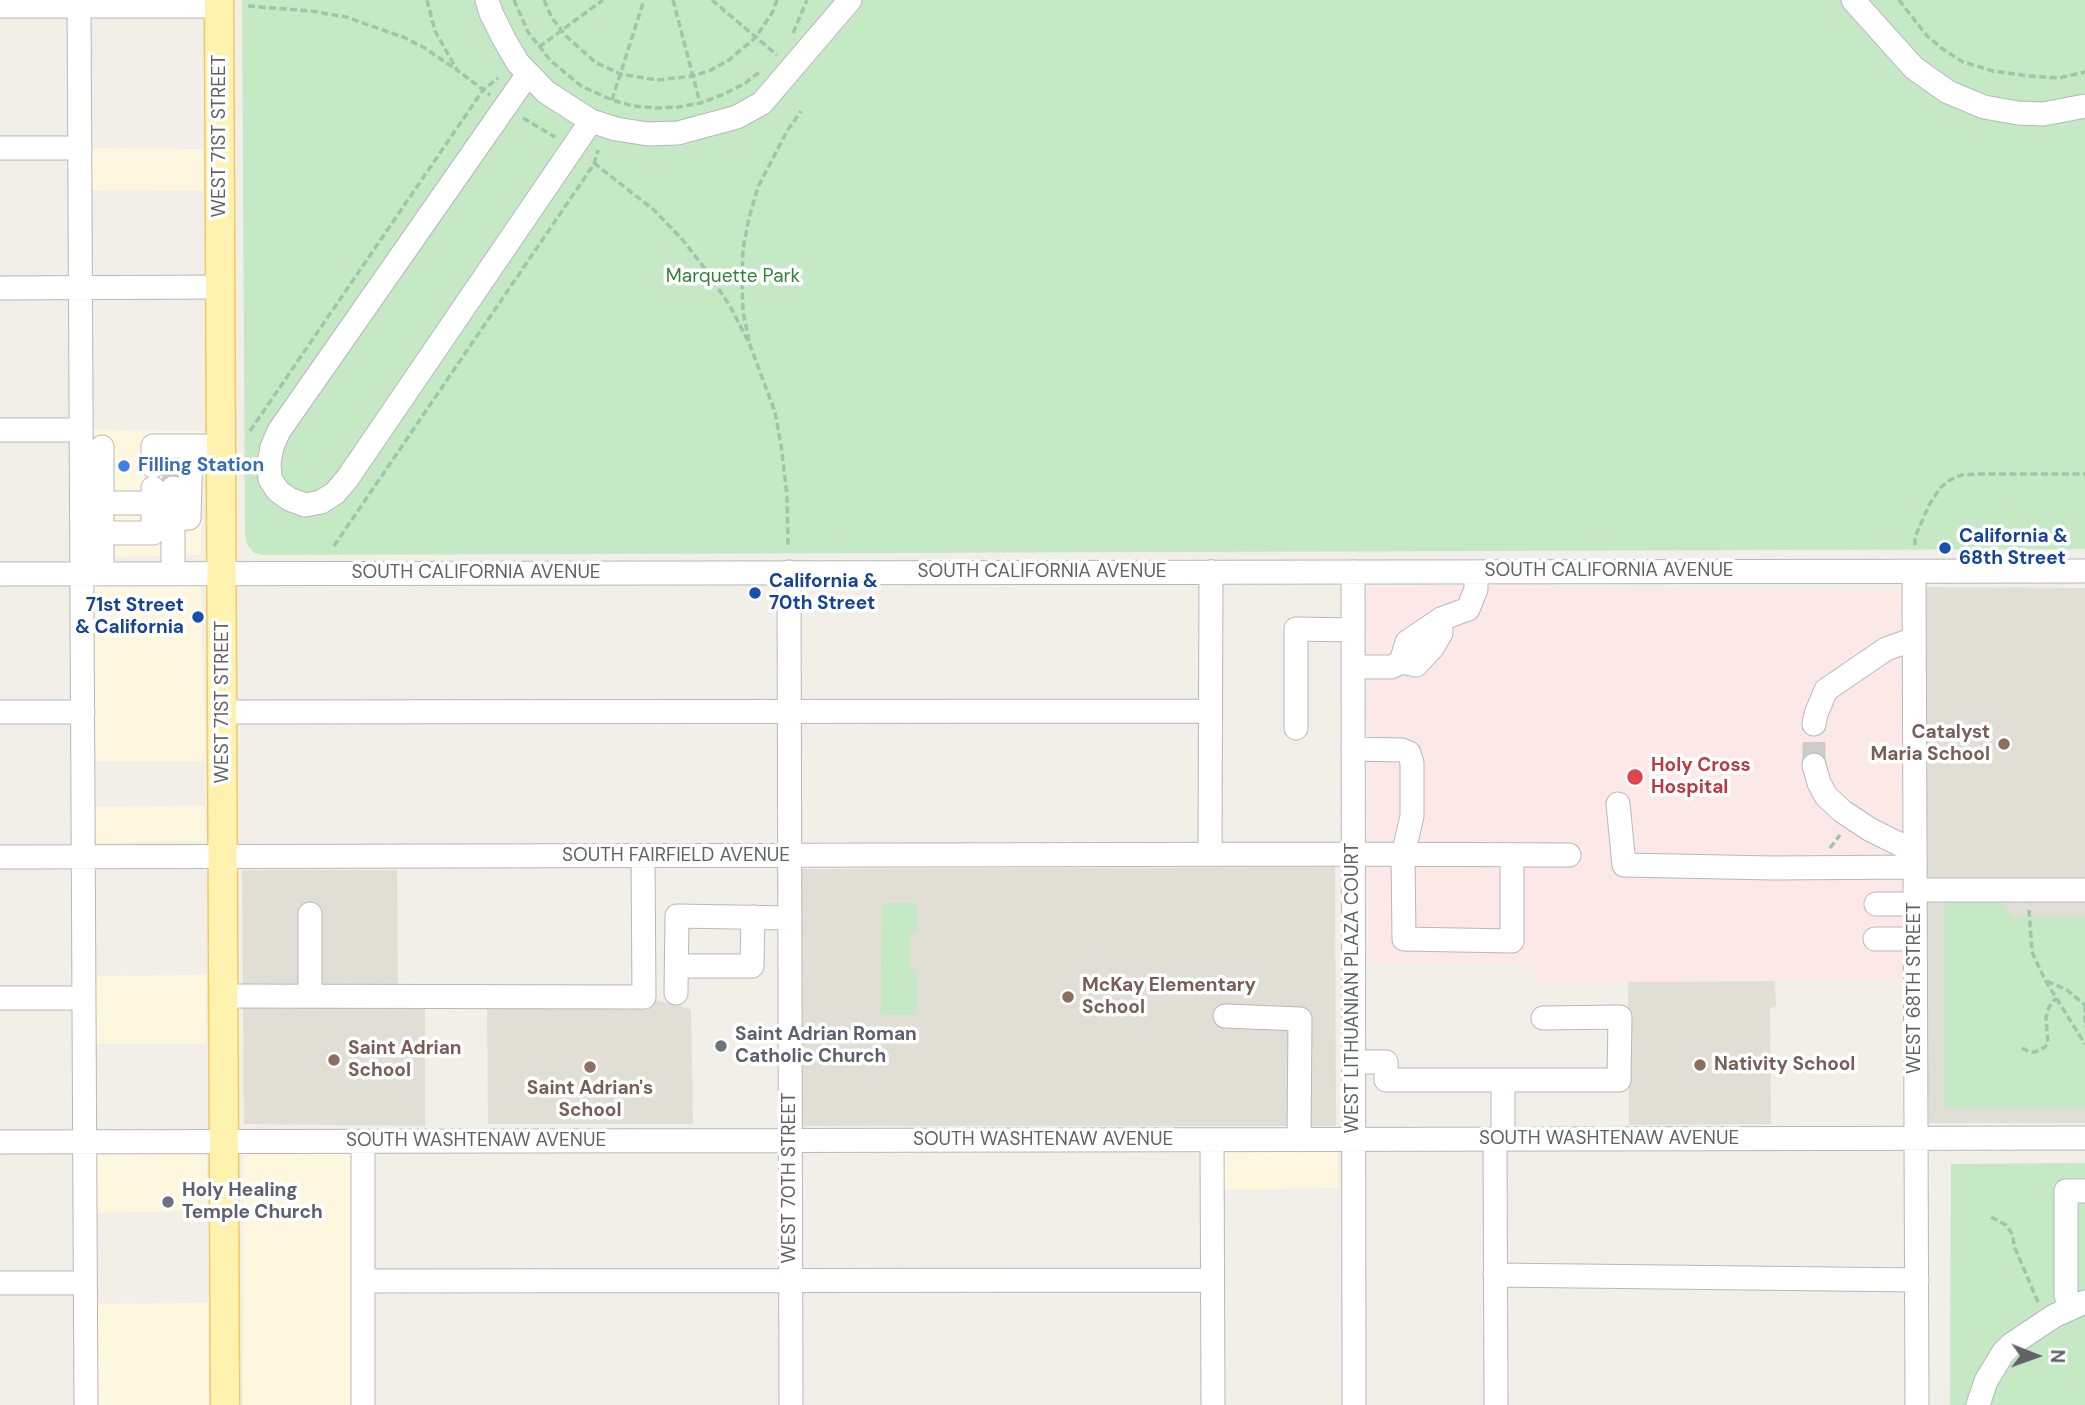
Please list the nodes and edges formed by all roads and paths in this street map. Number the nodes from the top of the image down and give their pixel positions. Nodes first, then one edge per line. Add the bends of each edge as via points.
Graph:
1 (427, 0) edge
2 (487, 0) edge
3 (514, 0) edge
4 (544, 0) edge
5 (603, 0) edge
6 (643, 0) edge
7 (673, 0) edge
8 (712, 0) edge
9 (778, 0) edge
10 (807, 0) edge
11 (850, 0) edge
12 (1853, 0) edge
13 (1899, 0) edge
14 (79, 3) edge
15 (219, 3) edge
16 (0, 6) edge
17 (248, 6) dead end
18 (561, 31) junction
19 (792, 34) dead end
20 (756, 37) junction
21 (539, 47) junction
22 (782, 48) dead end
23 (777, 55) junction
24 (770, 62) dead end
25 (457, 70) junction
26 (763, 70) dead end
27 (2085, 72) edge
28 (528, 74) junction
29 (620, 74) junction
30 (501, 76) dead end
31 (693, 76) junction
32 (483, 90) junction
33 (494, 98) dead end
34 (612, 100) junction
35 (700, 103) junction
36 (2085, 106) edge
37 (801, 111) dead end
38 (523, 118) dead end
39 (591, 121) junction
40 (557, 138) dead end
41 (80, 148) junction
42 (0, 149) edge
43 (598, 150) dead end
44 (587, 157) dead end
45 (594, 164) junction
46 (220, 287) junction
47 (0, 288) edge
48 (80, 288) junction
49 (750, 345) junction
50 (0, 430) edge
51 (81, 430) junction
52 (250, 431) dead end
53 (221, 446) junction
54 (102, 447) dead end
55 (2085, 474) edge
56 (169, 486) junction
57 (102, 503) junction
58 (222, 518) junction
59 (102, 533) junction
60 (1915, 545) dead end
61 (334, 546) dead end
62 (788, 546) dead end
63 (1914, 571) junction
64 (2085, 571) edge
65 (789, 572) junction
66 (1211, 572) junction
67 (1353, 572) junction
68 (1476, 572) junction
69 (173, 573) junction
70 (222, 573) junction
71 (0, 574) edge
72 (92, 574) junction
73 (1353, 630) junction
74 (1914, 639) junction
75 (1353, 667) junction
76 (789, 711) junction
77 (1210, 711) junction
78 (0, 712) edge
79 (83, 712) junction
80 (223, 712) junction
81 (1814, 724) tunnel mouth
82 (1296, 728) dead end
83 (1353, 749) junction
84 (1814, 765) tunnel mouth
85 (1618, 804) dead end
86 (1842, 830) dead end
87 (1828, 849) dead end
88 (1353, 854) junction
89 (789, 855) junction
90 (1210, 855) junction
91 (1404, 855) junction
92 (1569, 855) dead end
93 (223, 856) junction
94 (643, 856) junction
95 (1512, 856) junction
96 (0, 857) edge
97 (83, 857) junction
98 (1915, 878) junction
99 (2029, 890) junction
100 (2085, 890) edge
101 (1876, 904) dead end
102 (310, 914) dead end
103 (753, 917) junction
104 (790, 918) junction
105 (1875, 939) dead end
106 (1915, 939) junction
107 (677, 965) junction
108 (2045, 980) junction
109 (676, 993) dead end
110 (224, 996) junction
111 (310, 996) junction
112 (0, 998) edge
113 (84, 998) junction
114 (2056, 998) junction
115 (2085, 1004) edge
116 (1225, 1016) dead end
117 (1543, 1018) dead end
118 (2085, 1027) edge
119 (2085, 1044) edge
120 (2022, 1048) dead end
121 (1353, 1062) junction
122 (1503, 1080) junction
123 (2085, 1138) edge
124 (1916, 1139) junction
125 (1212, 1140) junction
126 (1299, 1140) junction
127 (1354, 1140) junction
128 (1499, 1140) junction
129 (790, 1141) junction
130 (0, 1142) edge
131 (85, 1142) junction
132 (225, 1142) junction
133 (363, 1142) junction
134 (2085, 1191) edge
135 (1991, 1217) dead end
136 (1495, 1275) junction
137 (1212, 1280) junction
138 (1917, 1280) junction
139 (363, 1281) junction
140 (790, 1281) junction
141 (0, 1283) edge
142 (85, 1283) junction
143 (2077, 1305) edge
144 (2046, 1320) junction
145 (86, 1405) edge
146 (225, 1405) edge
147 (363, 1405) edge
148 (791, 1405) edge
149 (1213, 1405) edge
150 (1354, 1405) edge
151 (1496, 1405) edge
152 (1917, 1405) edge
153 (1978, 1405) edge

1 - 25 path via 435,31
2 - 28 street via 503,39
3 - 21 path
4 - 18 path
5 - 18 path
6 - 29 path
7 - 31 path
8 - 20 path
9 - 20 path
10 - 19 path
11 - 39 street via 762,103 737,117 677,133 648,134
12 - 36 street via 1914,68 1948,92 1984,107 2018,113 2043,114
13 - 27 path via 1927,36 1964,62 2029,76 2059,78
14 - 15 street
14 - 16 street
14 - 41 street
15 - 46 main road, WEST 71ST STREET
17 - 25 path via 346,17 424,47
18 - 21 path
18 - 29 path via 595,62
20 - 23 path
20 - 31 path via 729,60
21 - 34 path via 563,73
22 - 23 path
23 - 24 path
25 - 32 path
26 - 35 path via 744,84
28 - 39 street via 563,105
28 - 39 street via 279,431 269,463 270,479 278,491 305,505 321,502 347,479
29 - 31 path via 657,80
29 - 34 path
30 - 32 path
31 - 35 path
32 - 33 path
32 - 52 path
34 - 35 path via 656,108
37 - 49 path via 758,187 743,249 743,312
38 - 40 path
41 - 42 street
41 - 48 street
43 - 45 path
44 - 45 path
45 - 49 path via 654,210 682,239 730,306
45 - 61 path
46 - 48 street
46 - 53 main road, WEST 71ST STREET
47 - 48 street
48 - 51 street
49 - 62 path via 775,412 787,495
50 - 51 street
51 - 72 street
53 - 56 street
53 - 58 main road, WEST 71ST STREET
54 - 57 street
55 - 60 path via 1978,474 1950,480 1929,505
56 - 57 street
56 - 58 street
56 - 59 street via 153,533
56 - 69 street
57 - 59 street
58 - 70 main road, WEST 71ST STREET
59 - 72 street
63 - 64 street, SOUTH CALIFORNIA AVENUE
63 - 68 street, SOUTH CALIFORNIA AVENUE
63 - 74 street, WEST 68TH STREET
65 - 66 street, SOUTH CALIFORNIA AVENUE
65 - 70 street, SOUTH CALIFORNIA AVENUE
65 - 76 street, WEST 70TH STREET
66 - 67 street, SOUTH CALIFORNIA AVENUE
66 - 77 street
67 - 68 street, SOUTH CALIFORNIA AVENUE
67 - 73 street, WEST LITHUANIAN PLAZA COURT
68 - 75 street via 1476,589 1468,609 1441,619 1441,633 1416,665
69 - 70 street, SOUTH CALIFORNIA AVENUE
69 - 72 street, SOUTH CALIFORNIA AVENUE
70 - 80 main road, WEST 71ST STREET
71 - 72 street, SOUTH CALIFORNIA AVENUE
72 - 79 street
73 - 75 street, WEST LITHUANIAN PLAZA COURT
73 - 82 street via 1296,629
74 - 81 street via 1886,649 1826,690
74 - 98 street, WEST 68TH STREET
75 - 83 street, WEST LITHUANIAN PLAZA COURT
76 - 77 street
76 - 80 street
76 - 89 street, WEST 70TH STREET
77 - 90 street
78 - 79 street
79 - 97 street
80 - 93 main road, WEST 71ST STREET
83 - 88 street, WEST LITHUANIAN PLAZA COURT
83 - 91 street via 1409,753 1412,816
84 - 98 street via 1826,796 1869,829
85 - 98 street via 1624,865
86 - 87 path
88 - 90 street, SOUTH FAIRFIELD AVENUE
88 - 91 street, SOUTH FAIRFIELD AVENUE
88 - 121 street, WEST LITHUANIAN PLAZA COURT
89 - 90 street, SOUTH FAIRFIELD AVENUE
89 - 94 street, SOUTH FAIRFIELD AVENUE
89 - 104 street, WEST 70TH STREET
91 - 95 street, SOUTH FAIRFIELD AVENUE
91 - 95 street via 1404,939 1512,941
92 - 95 street, SOUTH FAIRFIELD AVENUE
93 - 94 street, SOUTH FAIRFIELD AVENUE
93 - 97 street, SOUTH FAIRFIELD AVENUE
93 - 110 main road, WEST 71ST STREET
94 - 111 street via 645,997
96 - 97 street, SOUTH FAIRFIELD AVENUE
97 - 113 street
98 - 99 street
98 - 101 street
98 - 106 street, WEST 68TH STREET
99 - 100 street
99 - 108 path via 2032,952
102 - 111 street
103 - 104 street
103 - 107 street via 752,966
103 - 107 street via 677,916
104 - 129 street, WEST 70TH STREET
105 - 106 street
106 - 124 street, WEST 68TH STREET
107 - 109 street
108 - 114 path
108 - 115 path
110 - 111 street
110 - 132 main road, WEST 71ST STREET
112 - 113 street
113 - 131 street
114 - 119 path
114 - 120 path via 2047,1012 2048,1043 2035,1052
115 - 118 path
116 - 126 street via 1300,1019
117 - 122 street via 1620,1017 1619,1080
121 - 122 street via 1386,1062 1386,1080
121 - 127 street, WEST LITHUANIAN PLAZA COURT
122 - 128 street
123 - 124 street, SOUTH WASHTENAW AVENUE
124 - 128 street, SOUTH WASHTENAW AVENUE
124 - 138 street, WEST 68TH STREET
125 - 126 street, SOUTH WASHTENAW AVENUE
125 - 129 street, SOUTH WASHTENAW AVENUE
125 - 137 street
126 - 127 street, SOUTH WASHTENAW AVENUE
127 - 128 street, SOUTH WASHTENAW AVENUE
127 - 150 street, WEST LITHUANIAN PLAZA COURT
128 - 136 street
129 - 133 street, SOUTH WASHTENAW AVENUE
129 - 140 street, WEST 70TH STREET
130 - 131 street, SOUTH WASHTENAW AVENUE
131 - 132 street, SOUTH WASHTENAW AVENUE
131 - 142 street
132 - 133 street, SOUTH WASHTENAW AVENUE
132 - 146 main road, WEST 71ST STREET
133 - 139 street
134 - 143 street via 2066,1191 2066,1295
135 - 144 path via 2013,1235
136 - 138 street
136 - 151 street
137 - 140 street
137 - 149 street
138 - 152 street, WEST 68TH STREET
139 - 140 street
139 - 147 street
140 - 148 street, WEST 70TH STREET
141 - 142 street
142 - 145 street
143 - 144 street
144 - 153 street via 2004,1353 1986,1381

